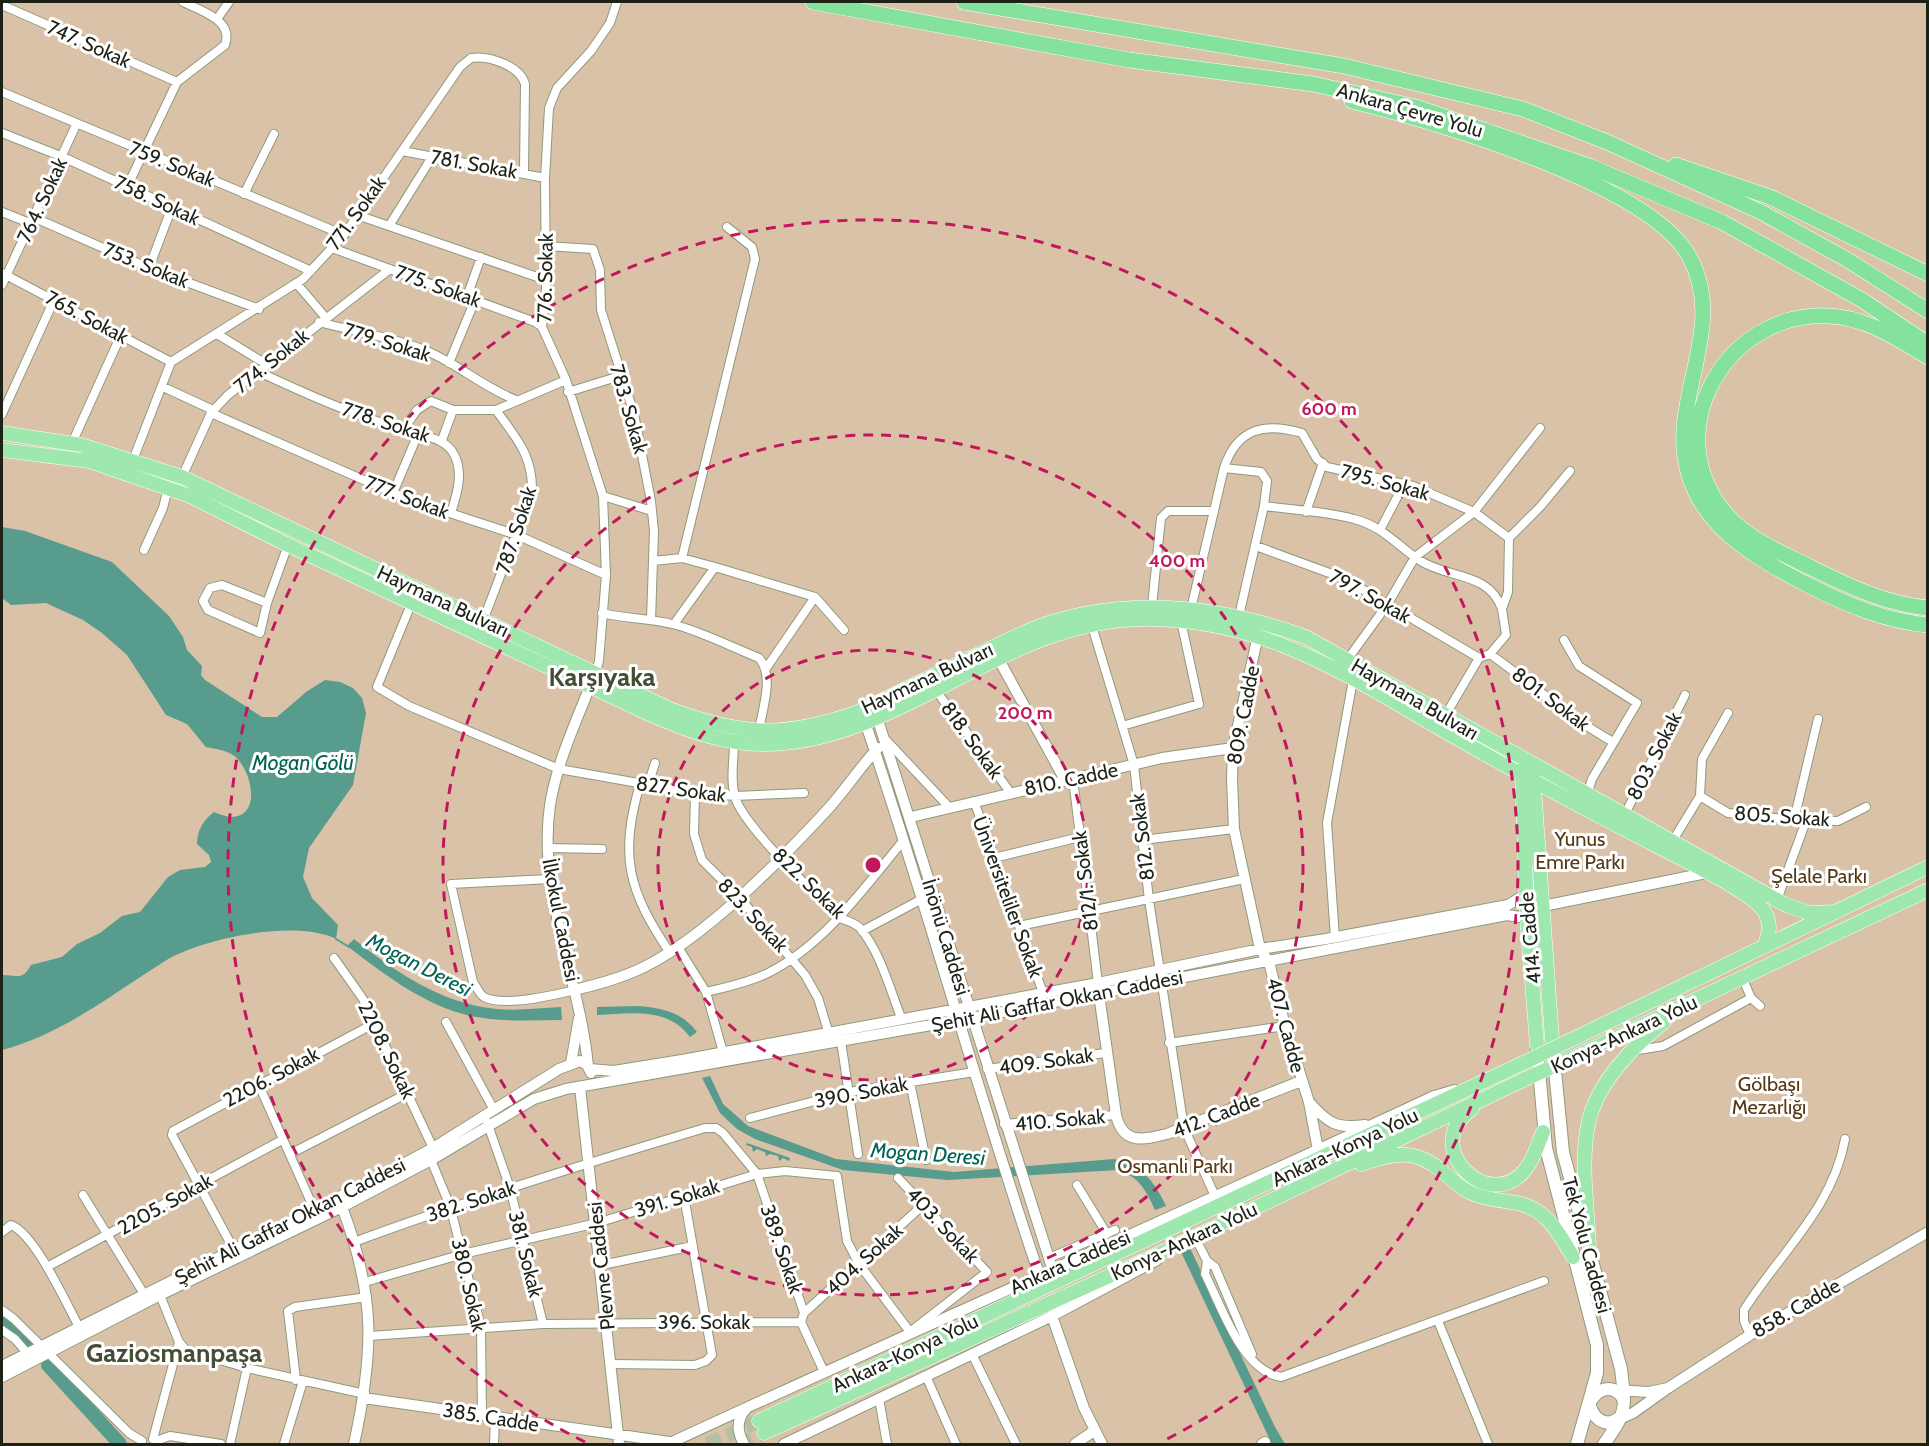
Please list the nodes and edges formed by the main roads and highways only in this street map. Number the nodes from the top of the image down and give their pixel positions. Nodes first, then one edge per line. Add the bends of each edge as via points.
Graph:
1 (813, 2) edge
2 (964, 2) edge
3 (1256, 77) junction
4 (1655, 163) junction
5 (1928, 274) edge
6 (1928, 311) edge
7 (1928, 344) edge
8 (1928, 357) edge
9 (2, 433) edge
10 (2, 450) edge
11 (1928, 608) edge
12 (1928, 625) edge
13 (1259, 628) junction
14 (1527, 762) junction
15 (1528, 778) junction
16 (1928, 867) edge
17 (1713, 870) junction
18 (1928, 890) edge
19 (1835, 912) junction
20 (1764, 947) junction
21 (1682, 1008) junction
22 (1552, 1039) joint
23 (1537, 1045) joint
24 (1494, 1094) junction
25 (1544, 1132) junction
26 (1319, 1176) junction
27 (1589, 1245) junction
28 (1573, 1257) junction
29 (1591, 1403) junction
30 (1620, 1406) junction
31 (762, 1427) joint
32 (1577, 1444) edge
33 (1604, 1444) edge

1 - 3 highway, Ankara Çevre Yolu via 1061,49
2 - 4 highway, Ankara Çevre Yolu via 1435,86 1523,109
3 - 7 highway, Ankara Çevre Yolu via 1383,98 1589,166 1722,222 1778,251
3 - 12 highway via 1364,104 1495,145 1614,194 1668,230 1689,256 1703,300 1702,341 1684,431 1684,454 1689,476 1706,510 1729,537 1772,567 1859,608
4 - 5 highway via 1695,170 1770,196
4 - 6 highway, Ankara Çevre Yolu via 1761,212
8 - 11 highway via 1855,319 1811,316 1782,322 1742,343 1724,362 1703,403 1699,433 1710,490 1740,528 1783,554 1866,593
9 - 13 highway, Haymana Bulvarı via 72,443 182,477 483,621 688,715 722,726 759,731 800,729 858,712 1006,641 1050,623 1108,609 1191,609 1239,616
10 - 13 highway, Haymana Bulvarı via 72,457 201,500 288,545 590,686 679,726 734,742 802,741 871,720 998,658 1055,635 1092,626 1128,620
13 - 14 highway, Haymana Bulvarı via 1306,637
13 - 15 highway, Haymana Bulvarı
14 - 15 highway, 414. Cadde
14 - 17 highway, Haymana Bulvarı via 1672,842
15 - 17 highway, Haymana Bulvarı
15 - 22 highway, 414. Cadde via 1543,906
15 - 23 highway, 414. Cadde via 1526,894
16 - 19 highway, Ankara-Konya Yolu
17 - 19 highway, Haymana Bulvarı via 1802,911
17 - 20 highway, Haymana Bulvarı via 1762,908 1770,930
18 - 21 highway, Konya-Ankara Yolu
19 - 20 highway, Ankara-Konya Yolu
20 - 31 highway, Ankara-Konya Yolu, bridge via 1475,1086 1042,1282
21 - 24 highway, Konya-Ankara Yolu, bridge
21 - 27 highway via 1631,1051 1607,1083 1589,1119
22 - 27 main road, Tek Yolu Caddesi via 1563,1152
23 - 25 main road, Tek Yolu Caddesi
24 - 25 highway via 1466,1113 1453,1136 1456,1160 1471,1177 1487,1184 1515,1179 1526,1169
24 - 26 highway, Konya-Ankara Yolu
25 - 28 main road, Tek Yolu Caddesi
26 - 28 highway via 1392,1155 1414,1155 1435,1165 1474,1194 1534,1208 1550,1220
26 - 31 highway, Konya-Ankara Yolu via 1173,1247
27 - 30 main road, Tek Yolu Caddesi via 1621,1370
28 - 29 main road, Tek Yolu Caddesi via 1597,1345
29 - 30 main road via 1599,1391
29 - 30 main road via 1598,1420
29 - 32 main road, Tek Yolu Caddesi
30 - 33 main road

